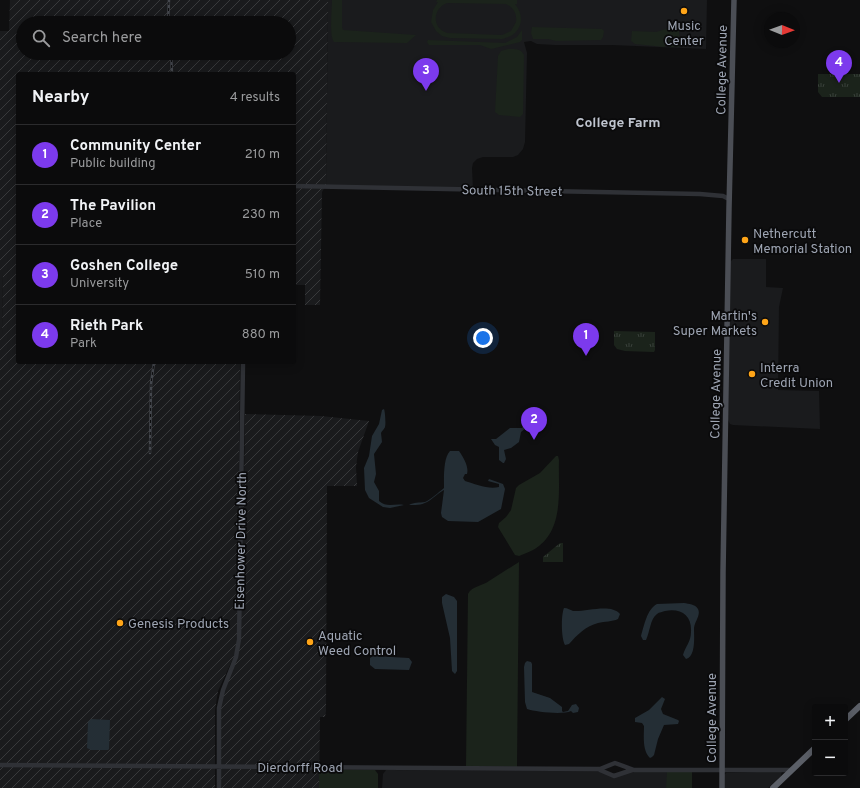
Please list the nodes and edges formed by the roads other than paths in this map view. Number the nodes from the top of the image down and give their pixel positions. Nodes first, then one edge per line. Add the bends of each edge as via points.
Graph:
1 (734, 0) edge
2 (296, 186) edge
3 (729, 199) junction
4 (243, 364) edge
5 (860, 706) edge
6 (848, 717) edge
7 (812, 751) edge
8 (0, 765) edge
9 (620, 765) junction
10 (610, 766) junction
11 (219, 767) junction
12 (600, 769) junction
13 (634, 770) junction
14 (722, 770) junction
15 (792, 770) junction
16 (610, 774) junction
17 (620, 774) junction
18 (219, 788) edge
19 (722, 788) edge
20 (773, 788) edge

1 - 3 main road, College Avenue
2 - 3 street, South 15th Street via 700,194
3 - 14 main road, College Avenue
4 - 11 street, Eisenhower Drive North via 239,639 236,657 220,699
5 - 6 highway
7 - 15 highway
8 - 11 street, Dierdorff Road
9 - 10 street, Dierdorff Road via 616,763
9 - 13 street, Dierdorff Road
9 - 17 street
10 - 12 street, Dierdorff Road
10 - 16 street
11 - 12 street, Dierdorff Road
11 - 18 street, Eisenhower Drive North
12 - 16 street, Dierdorff Road
13 - 14 street, Dierdorff Road
13 - 17 street, Dierdorff Road
14 - 15 street, Dierdorff Road
14 - 19 main road, College Avenue
15 - 20 highway
16 - 17 street, Dierdorff Road

